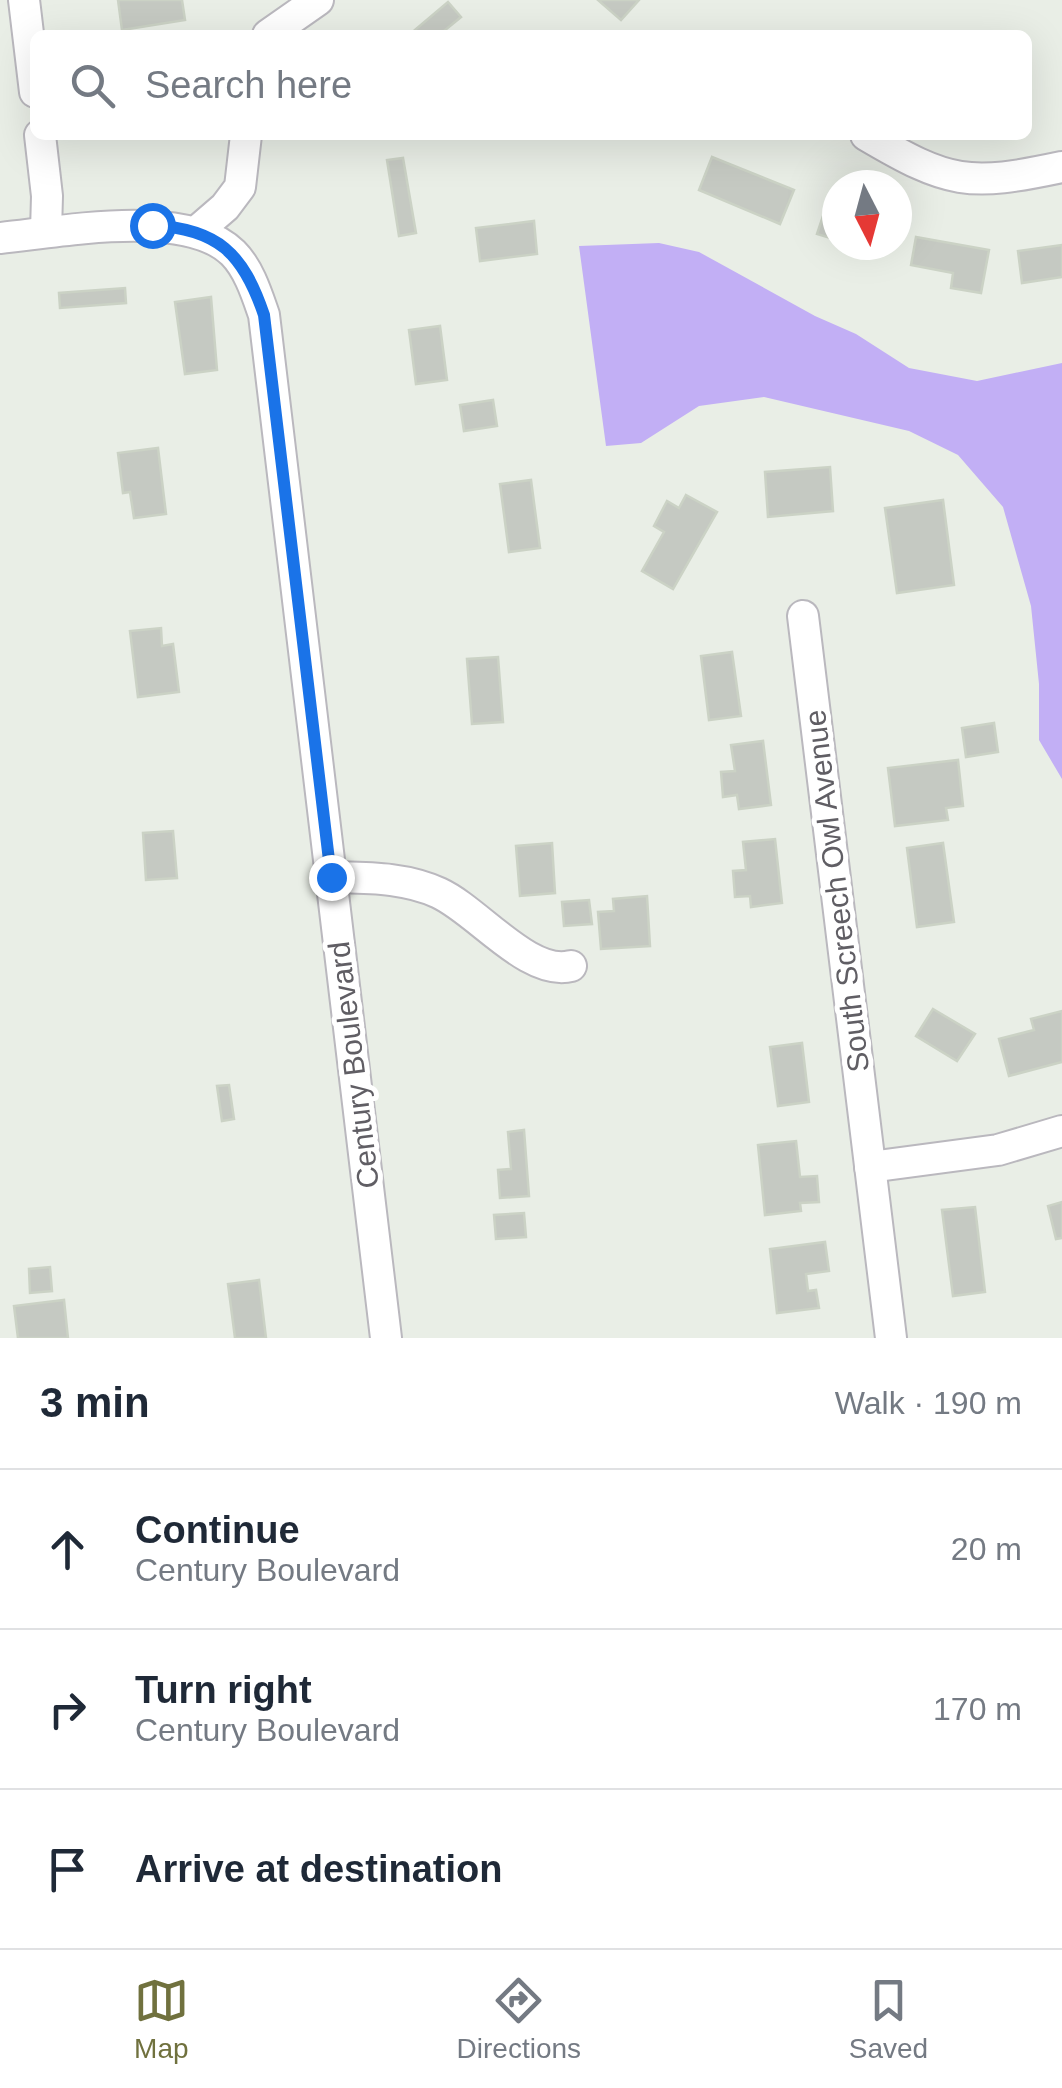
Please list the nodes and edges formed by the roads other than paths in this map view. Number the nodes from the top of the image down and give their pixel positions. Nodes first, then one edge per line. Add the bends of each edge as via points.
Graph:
1 (24, 0) edge
2 (318, 0) edge
3 (275, 30) edge
4 (30, 50) edge
5 (41, 140) edge
6 (245, 140) edge
7 (875, 140) edge
8 (1062, 167) edge
9 (46, 231) junction
10 (196, 232) junction
11 (0, 238) edge
12 (803, 616) dead end
13 (331, 877) junction
14 (571, 966) dead end
15 (1062, 1130) edge
16 (870, 1167) junction
17 (386, 1338) edge
18 (892, 1338) edge

1 - 4 street
2 - 3 street
5 - 9 street
6 - 10 street via 240,187
7 - 8 street via 956,178 1003,180
9 - 10 street, Century Boulevard via 152,225
9 - 11 street, Century Boulevard
10 - 13 street, Century Boulevard via 235,254 264,315
12 - 16 street, South Screech Owl Avenue
13 - 14 street via 388,878 437,892 542,965
13 - 17 street, Century Boulevard
15 - 16 street via 998,1150
16 - 18 street, South Screech Owl Avenue

